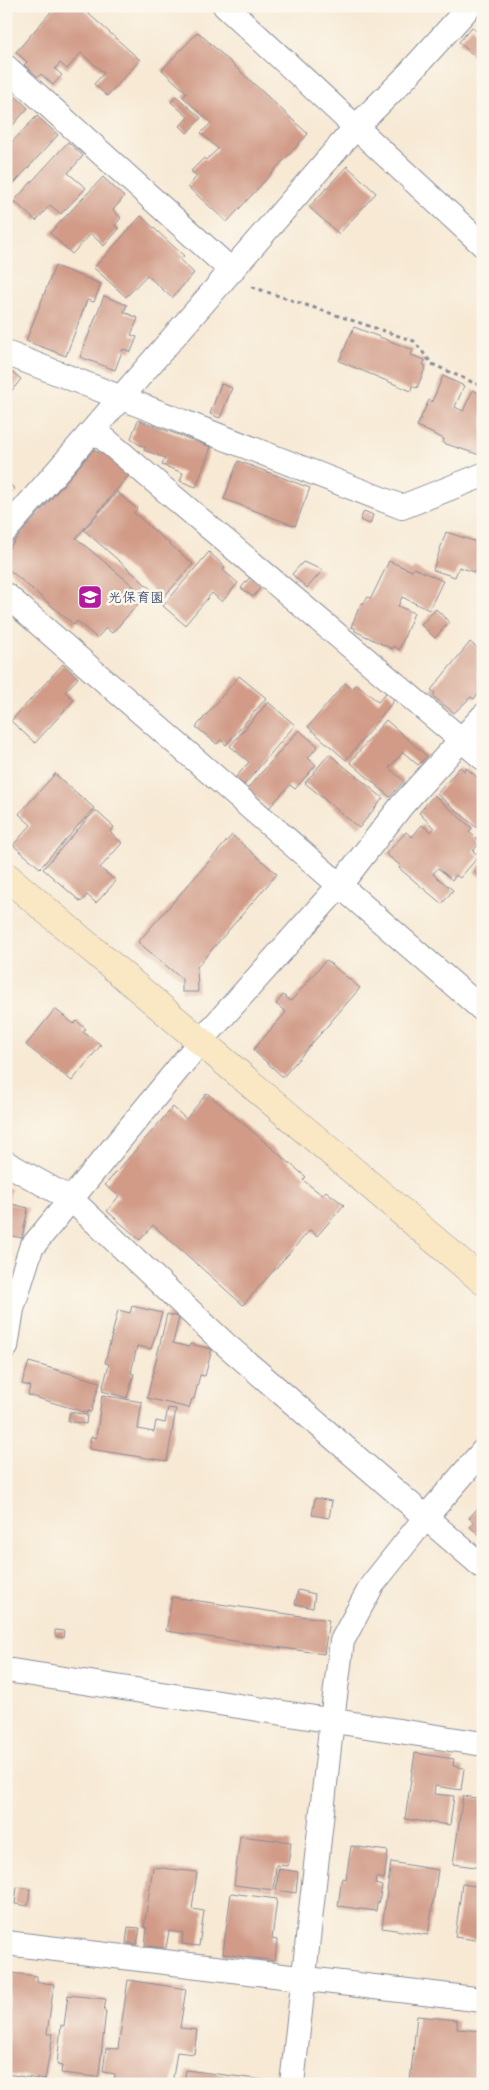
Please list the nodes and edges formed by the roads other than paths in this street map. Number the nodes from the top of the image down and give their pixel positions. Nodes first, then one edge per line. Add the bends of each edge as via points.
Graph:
1 (225, 6) edge
2 (470, 6) edge
3 (6, 67) edge
4 (356, 127) junction
5 (483, 245) edge
6 (228, 275) junction
7 (6, 353) edge
8 (123, 397) junction
9 (94, 430) junction
10 (483, 475) edge
11 (6, 530) edge
12 (6, 595) edge
13 (483, 716) edge
14 (462, 740) junction
15 (483, 758) edge
16 (6, 876) edge
17 (340, 885) junction
18 (483, 1010) edge
19 (200, 1042) junction
20 (6, 1162) edge
21 (72, 1200) junction
22 (483, 1281) edge
23 (6, 1347) edge
24 (483, 1451) edge
25 (426, 1517) junction
26 (483, 1567) edge
27 (6, 1670) edge
28 (332, 1720) junction
29 (483, 1744) edge
30 (6, 1943) edge
31 (303, 1979) junction
32 (483, 2000) edge
33 (292, 2084) edge

1 - 4 street
2 - 4 street
3 - 6 street
4 - 5 street
4 - 6 street
6 - 8 street
7 - 8 street
8 - 9 street
8 - 10 street via 402,507
9 - 11 street
9 - 14 street
12 - 17 street
13 - 14 street
14 - 15 street
14 - 17 street via 402,805
16 - 19 street
17 - 18 street
17 - 19 street
19 - 21 street
19 - 22 street
20 - 21 street
21 - 23 street via 31,1248 12,1309
21 - 25 street via 224,1343
24 - 25 street
25 - 26 street
25 - 28 street via 372,1585 342,1641
27 - 28 street
28 - 29 street
28 - 31 street
30 - 31 street
31 - 32 street
31 - 33 street

